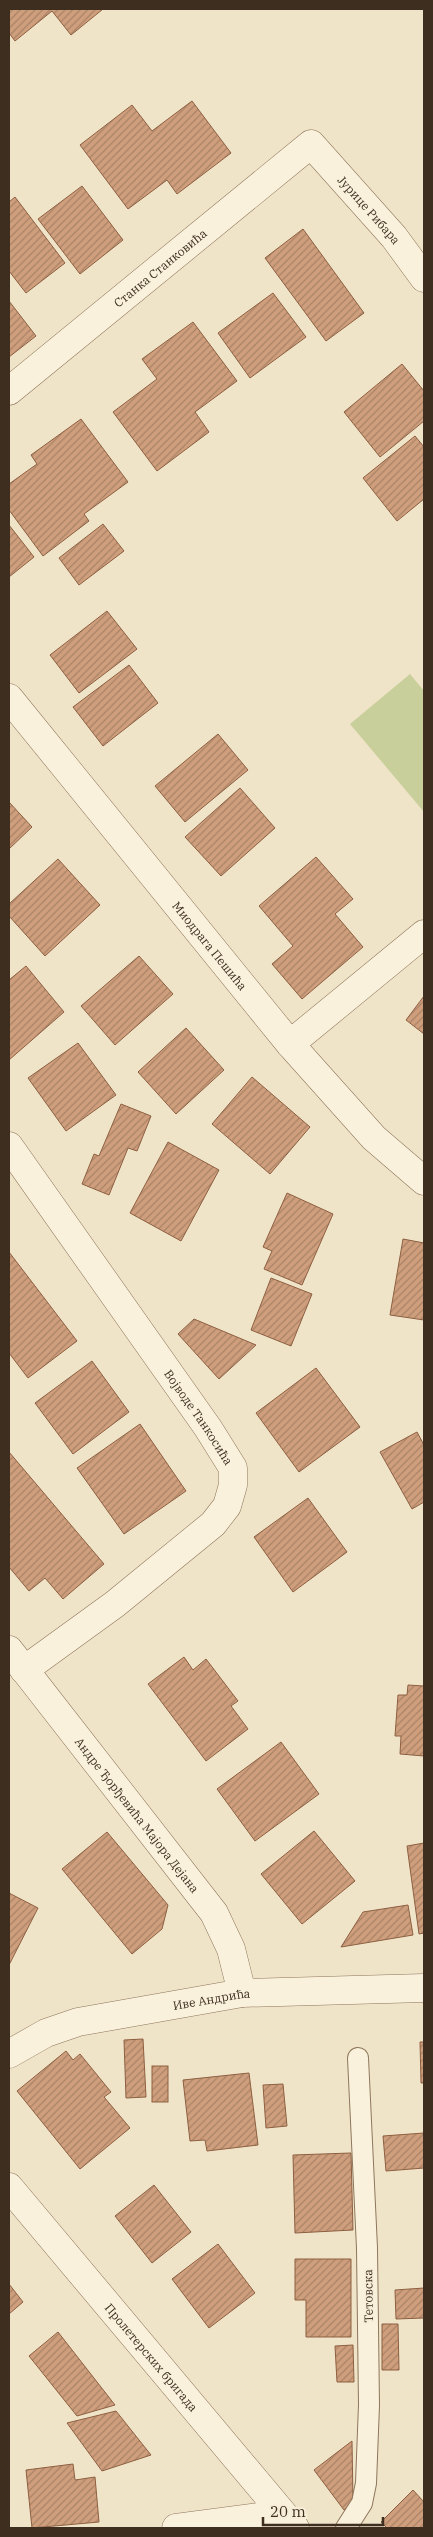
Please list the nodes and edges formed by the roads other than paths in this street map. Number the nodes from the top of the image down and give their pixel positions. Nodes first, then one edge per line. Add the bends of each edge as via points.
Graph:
1 (311, 144) joint
2 (424, 278) edge
3 (9, 391) edge
4 (9, 698) edge
5 (424, 934) edge
6 (290, 1044) junction
7 (9, 1146) edge
8 (424, 1181) edge
9 (16, 1660) edge
10 (424, 1988) edge
11 (242, 1993) junction
12 (9, 2054) edge
13 (358, 2058) dead end
14 (9, 2187) edge
15 (289, 2521) edge
16 (176, 2528) edge
17 (346, 2528) edge

1 - 2 street, Јурице Рибара via 394,237
1 - 3 street, Станка Станковића
4 - 6 street, Миодрага Пешића
5 - 6 street
6 - 8 street, Миодрага Пешића via 374,1138
7 - 9 street, Војводе Танкосића via 233,1468 233,1485 227,1506 213,1524 114,1604
9 - 11 street, Андре Ђорђевића Мајора Дејана via 214,1913 231,1949
10 - 11 street, Иве Андрића
11 - 12 street, Иве Андрића via 78,2022 46,2033
13 - 17 lane, Тетовска via 367,2248 369,2405 366,2483 362,2503
14 - 15 street, Пролетерских бригада
15 - 16 street

